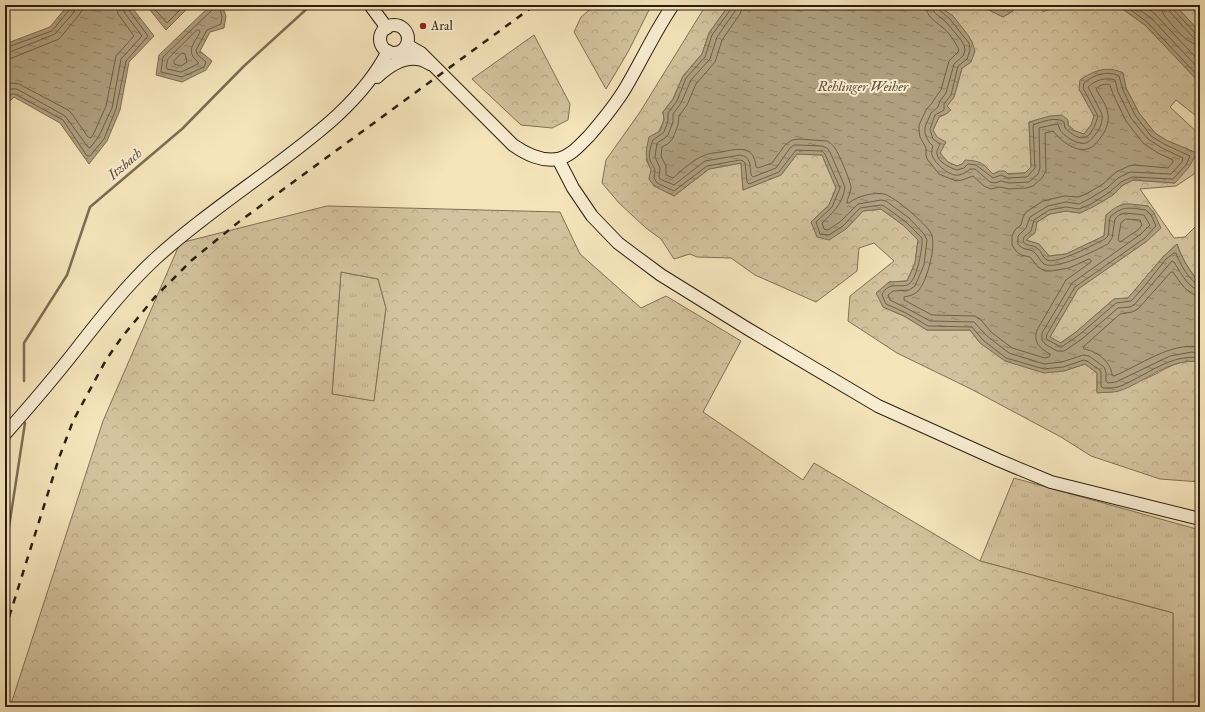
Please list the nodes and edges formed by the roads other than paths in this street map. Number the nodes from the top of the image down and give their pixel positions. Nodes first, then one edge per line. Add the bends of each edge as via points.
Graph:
1 (370, 5) edge
2 (673, 5) edge
3 (387, 28) junction
4 (407, 45) junction
5 (388, 51) junction
6 (436, 68) junction
7 (361, 90) junction
8 (558, 159) junction
9 (5, 434) edge
10 (1200, 519) edge

1 - 3 main road
2 - 8 main road via 625,88 597,127 570,154
3 - 4 main road via 402,28 408,35
3 - 5 main road via 381,39
4 - 5 main road via 401,52
4 - 6 main road via 421,53
5 - 7 main road
6 - 7 main road via 417,58 397,62
6 - 8 main road via 513,145 529,155
7 - 9 main road via 331,122 308,141 203,218 153,261 107,310 47,387
8 - 10 main road via 592,216 618,243 668,279 878,406 1051,482

